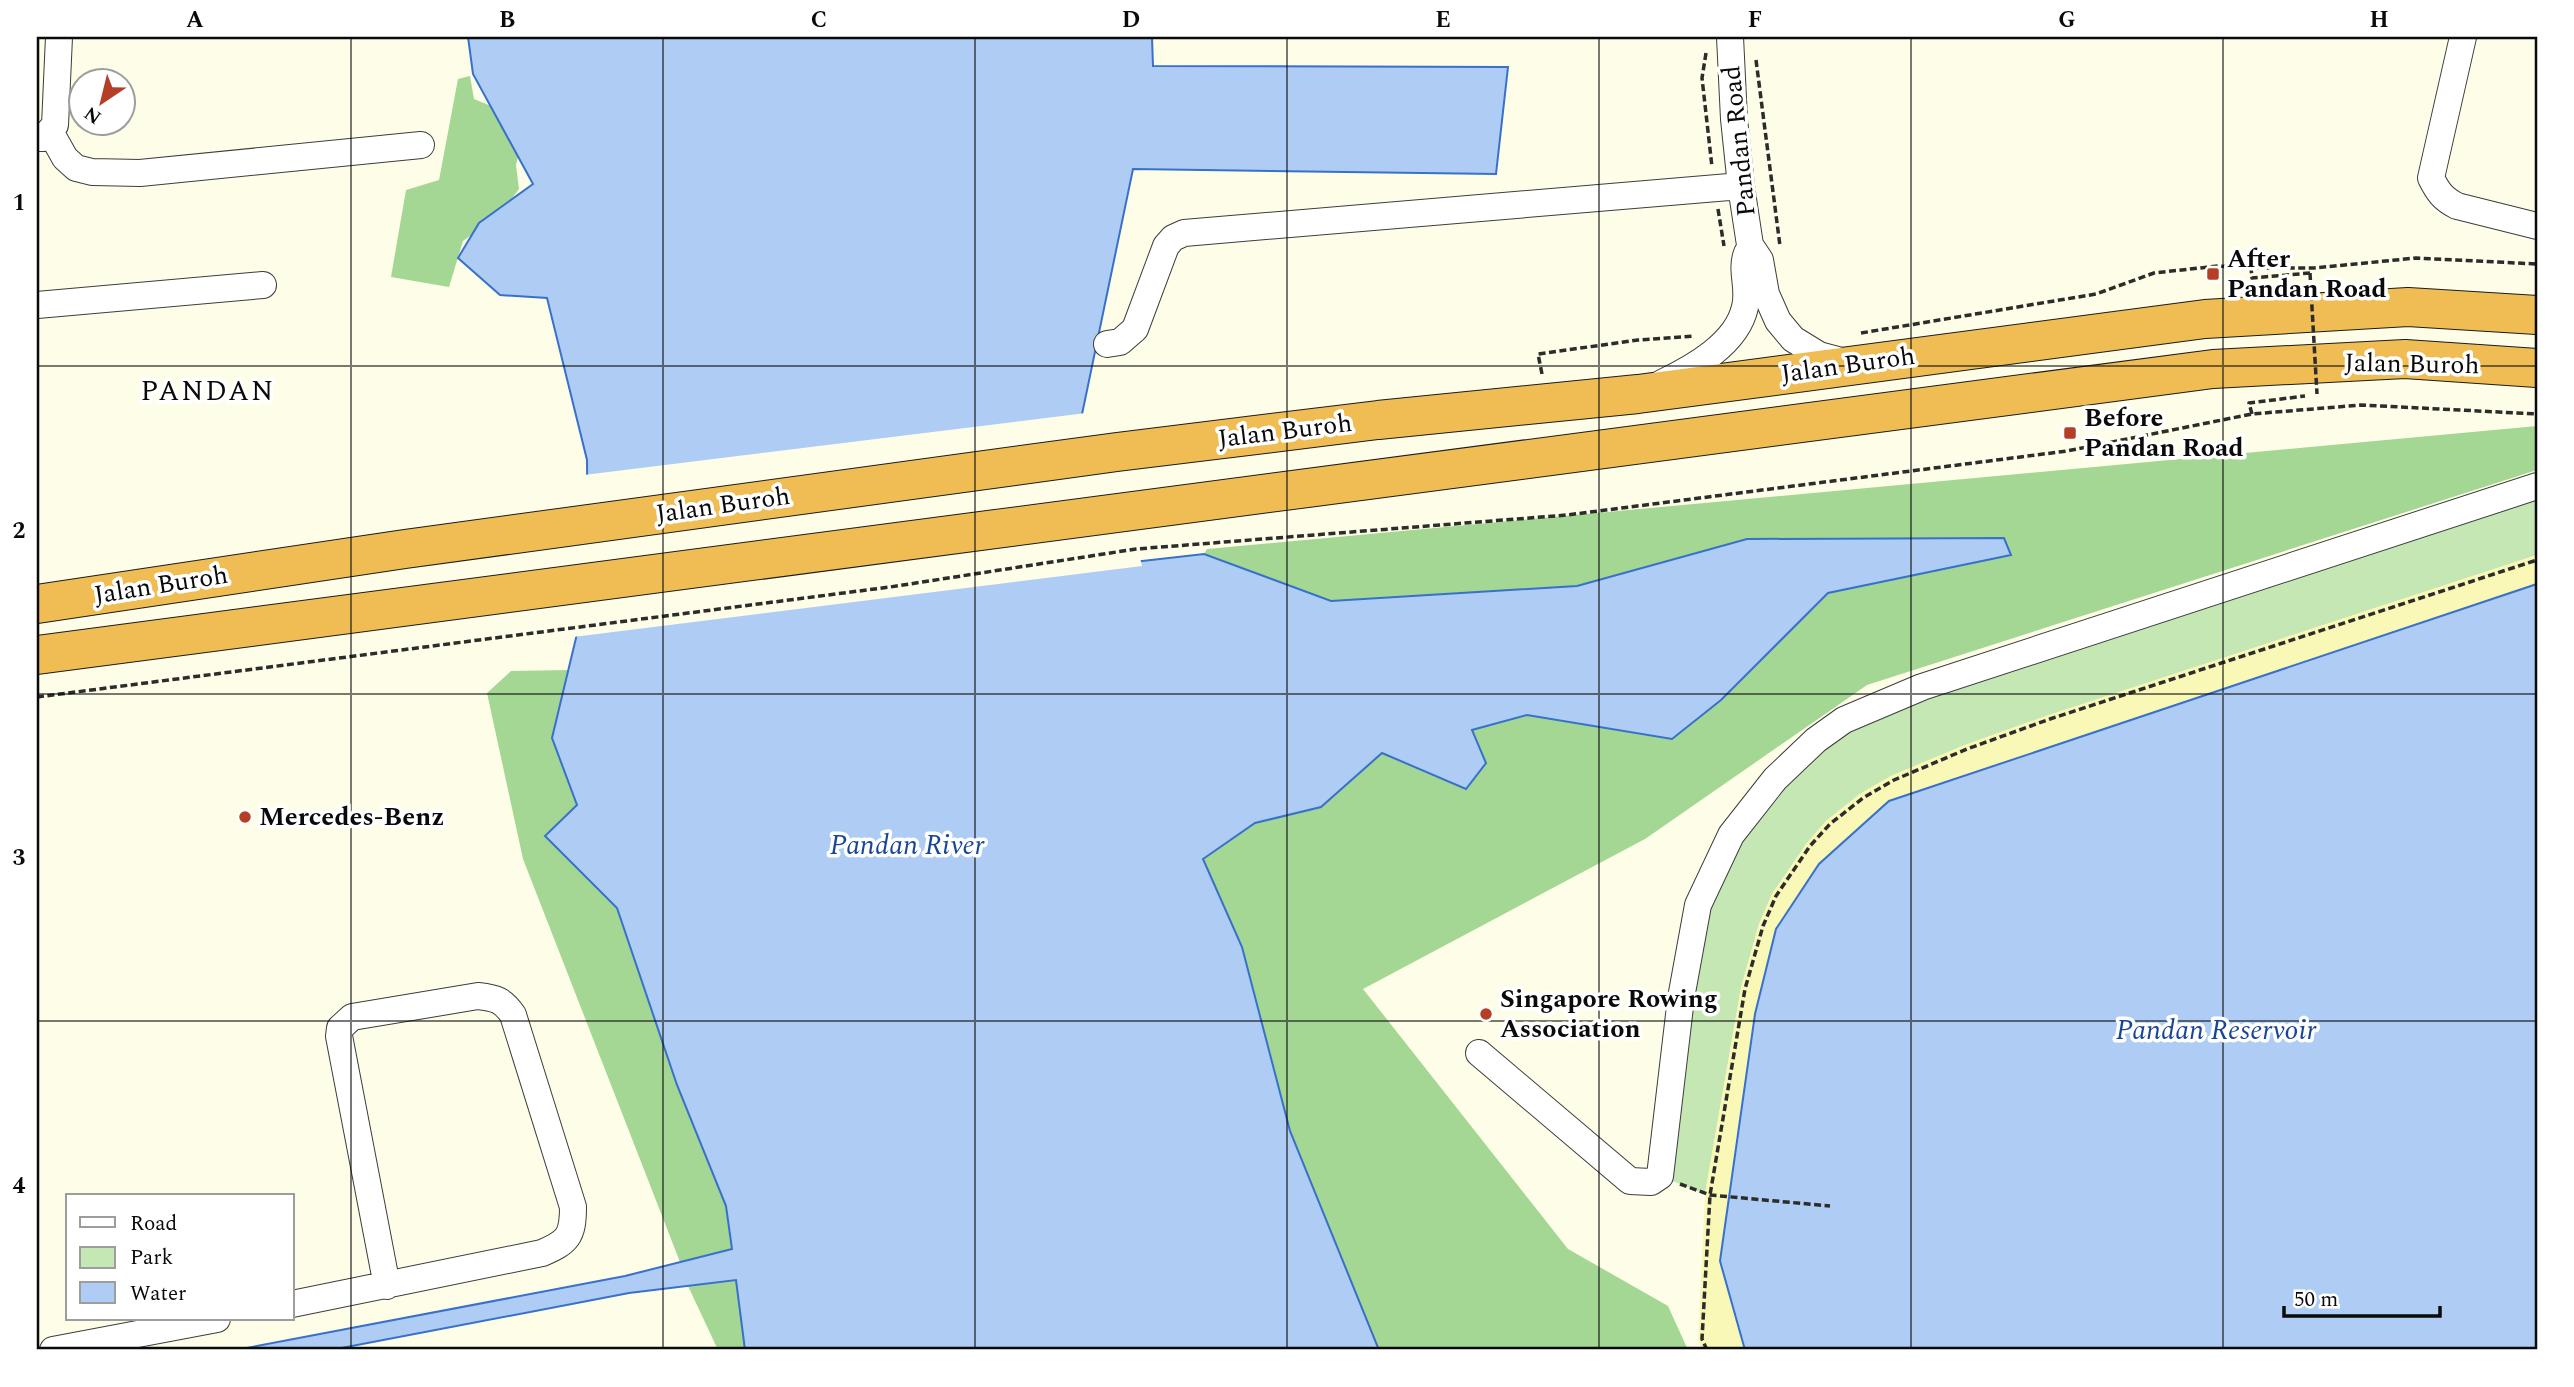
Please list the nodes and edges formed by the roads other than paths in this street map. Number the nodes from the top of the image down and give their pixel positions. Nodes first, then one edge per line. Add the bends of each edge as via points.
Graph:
1 (59, 37) edge
2 (1730, 37) edge
3 (2463, 37) edge
4 (44, 135) edge
5 (421, 145) dead end
6 (1741, 186) junction
7 (2537, 226) edge
8 (1750, 245) junction
9 (263, 285) dead end
10 (37, 305) edge
11 (2537, 315) edge
12 (1107, 344) dead end
13 (1854, 349) junction
14 (2537, 368) edge
15 (1638, 394) junction
16 (2537, 486) edge
17 (37, 604) edge
18 (37, 655) edge
19 (1479, 1054) dead end
20 (387, 1286) junction
21 (294, 1304) edge
22 (212, 1320) edge
23 (53, 1350) edge

1 - 4 street via 55,125
2 - 6 street, Pandan Road
3 - 7 street via 2431,178 2437,192 2457,206
4 - 5 street via 76,168 92,172 141,173
6 - 8 street, Pandan Road
6 - 12 street via 1184,233 1166,246 1135,329
8 - 13 street, Pandan Road via 1760,260 1771,307 1786,332 1819,355
8 - 15 street, Pandan Road via 1743,263 1745,307 1738,323 1700,364
9 - 10 street
11 - 13 highway, Jalan Buroh via 2408,307
13 - 15 highway, Jalan Buroh
14 - 18 highway, Jalan Buroh via 2405,359 2213,369
15 - 17 highway, Jalan Buroh via 1117,452
16 - 19 street via 1922,687 1844,720 1816,740 1775,779 1731,835 1698,905 1681,998 1660,1176 1651,1182 1630,1181
20 - 20 street via 542,1253 570,1236 573,1207 513,1015 505,1002 478,996 352,1017 340,1028
20 - 21 street
22 - 23 street

